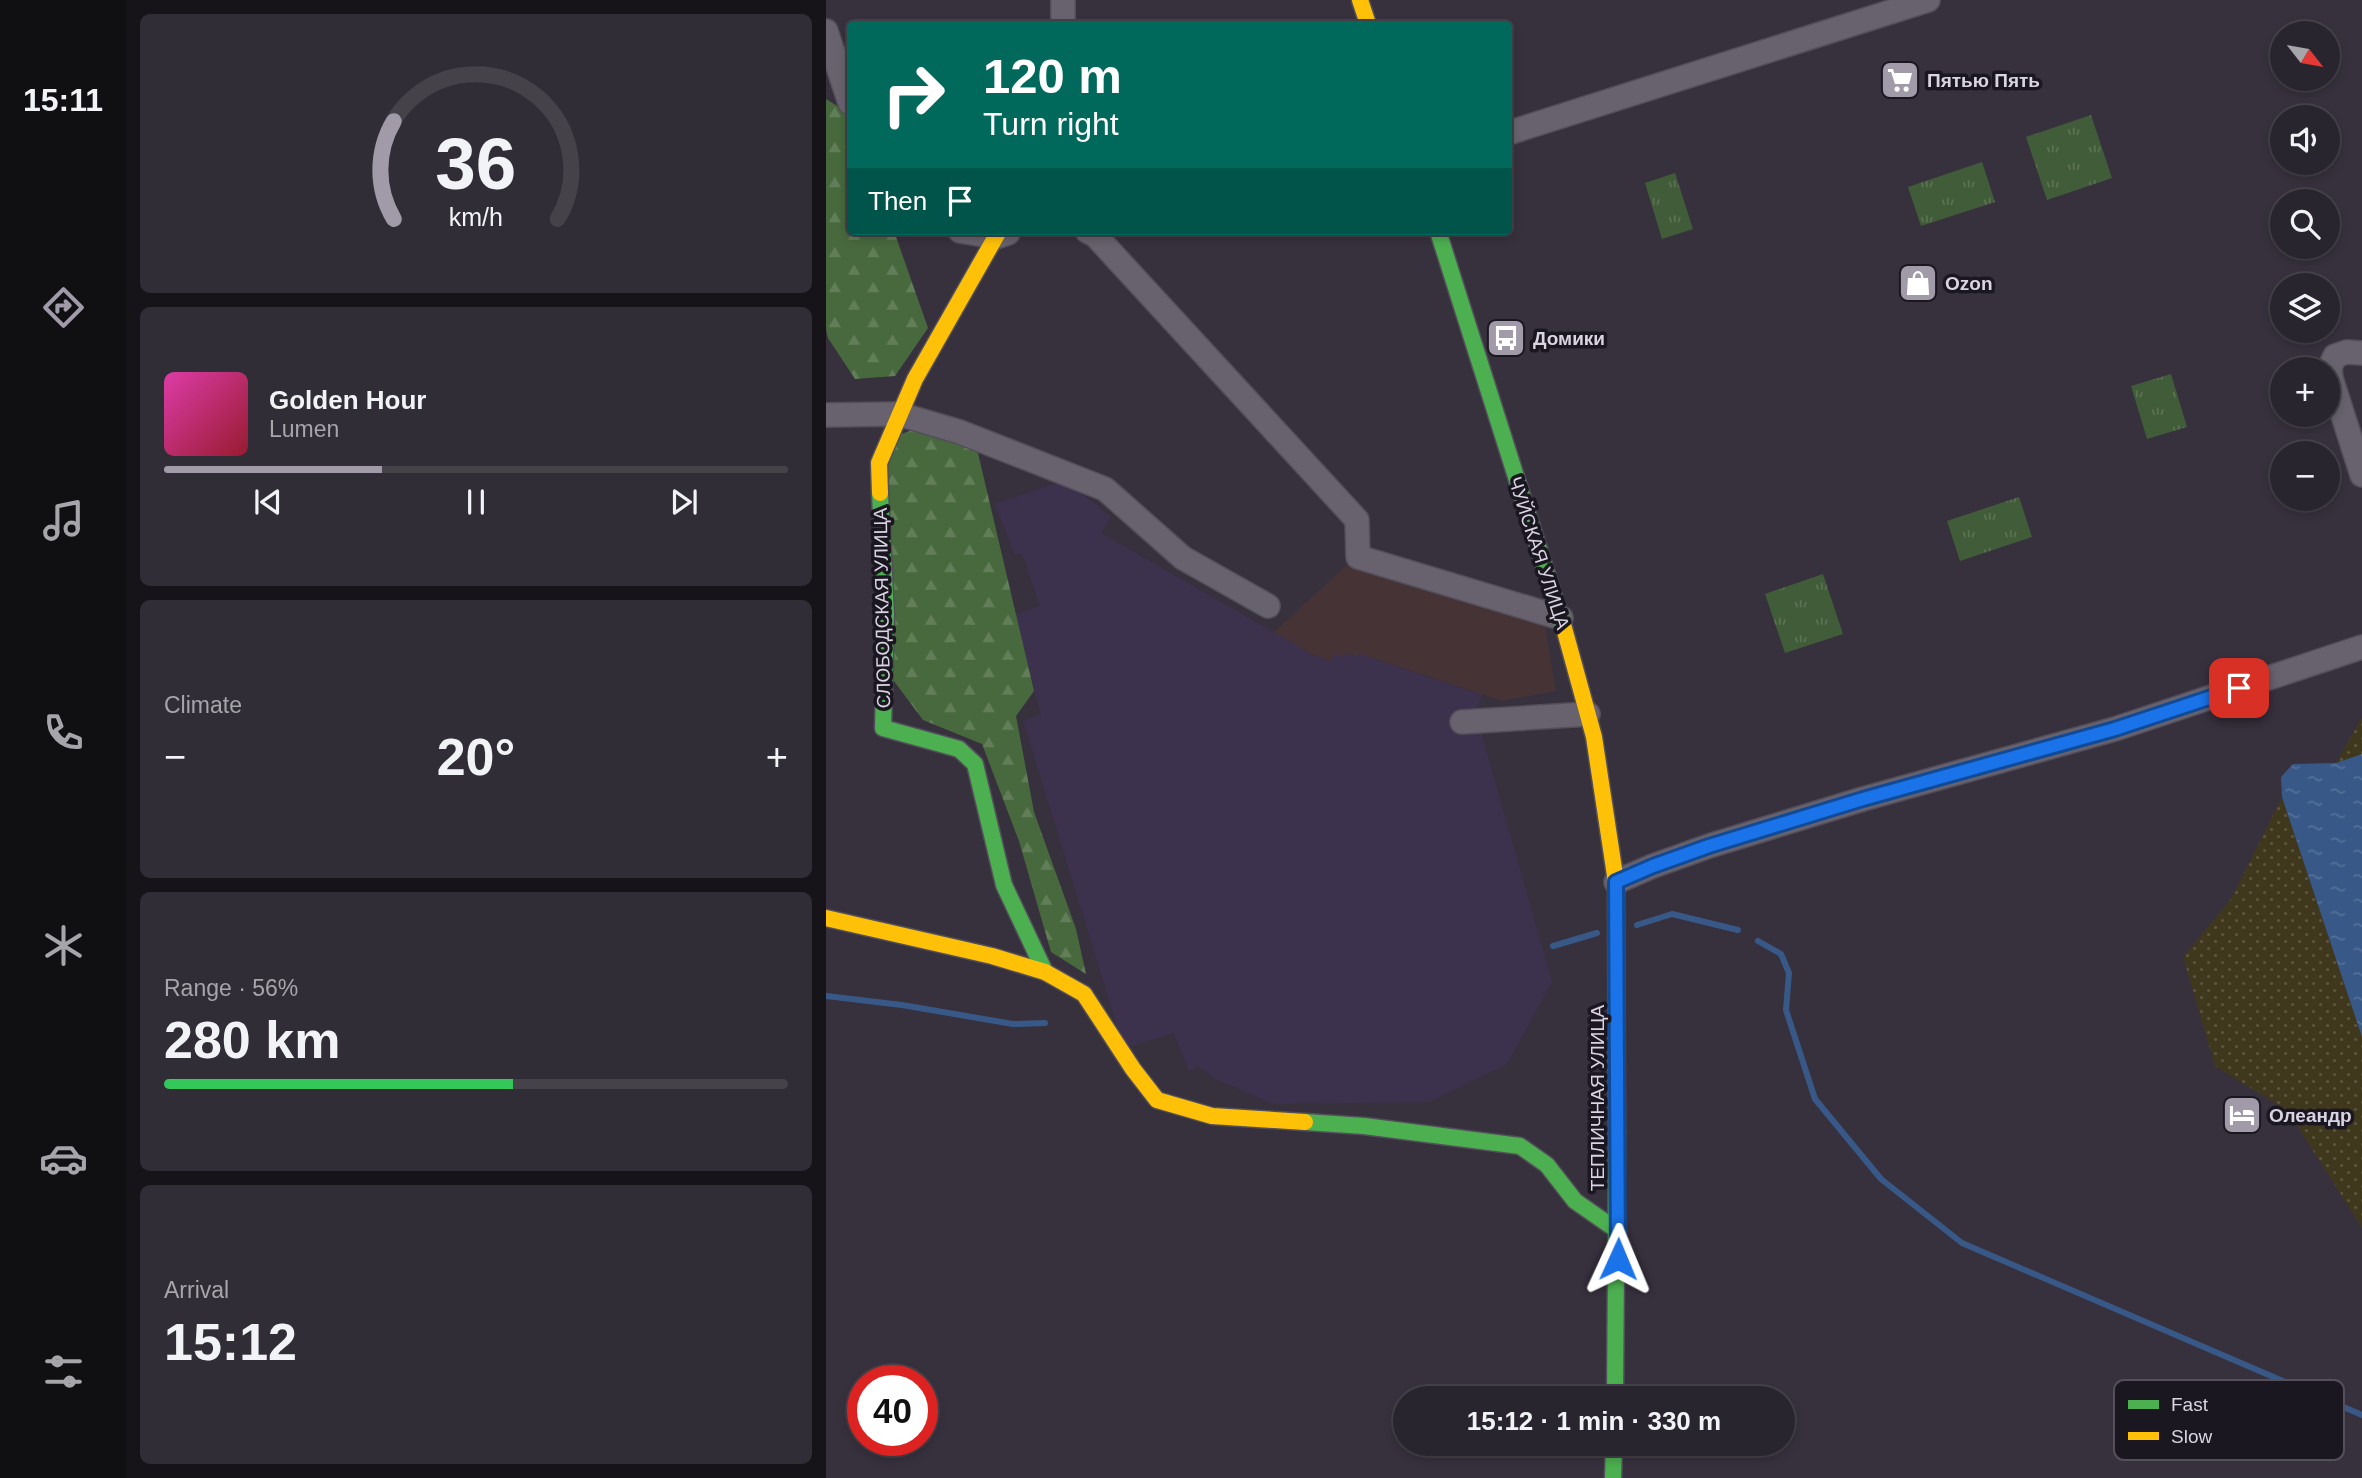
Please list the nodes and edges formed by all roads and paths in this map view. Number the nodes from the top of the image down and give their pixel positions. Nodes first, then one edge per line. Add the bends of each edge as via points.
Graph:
1 (1063, 0) edge
2 (1360, 0) edge
3 (1928, 0) edge
4 (1063, 21) edge
5 (1367, 21) edge
6 (826, 31) edge
7 (847, 94) edge
8 (1512, 132) edge
9 (1001, 235) edge
10 (1095, 235) edge
11 (1439, 235) edge
12 (2362, 353) edge
13 (899, 414) junction
14 (826, 415) edge
15 (2362, 475) edge
16 (1268, 606) dead end
17 (1560, 618) junction
18 (2362, 647) edge
19 (1588, 714) junction
20 (1462, 722) dead end
21 (1616, 882) junction
22 (826, 918) edge
23 (1045, 972) junction
24 (1618, 1231) junction
25 (1615, 1386) edge
26 (1614, 1456) edge
27 (1613, 1478) edge

1 - 4 street
2 - 5 street
3 - 8 street
6 - 7 street
9 - 13 street, СЛОБОДСКАЯ УЛИЦА
10 - 17 street via 1357,520 1358,557
11 - 17 street, ЧУЙСКАЯ УЛИЦА
12 - 15 street via 2335,356 2330,367
13 - 14 street
13 - 16 street via 960,432 1105,489 1183,558
13 - 23 street, СЛОБОДСКАЯ УЛИЦА via 879,463 886,615 883,729 959,748 975,764 1004,885
17 - 19 street, ЧУЙСКАЯ УЛИЦА
18 - 21 street via 2115,729 1709,846
19 - 20 street
19 - 21 street, ЧУЙСКАЯ УЛИЦА
21 - 24 street, ТЕПЛИЧНАЯ УЛИЦА
22 - 23 street
23 - 24 street via 1084,994 1157,1100 1212,1116 1364,1126 1520,1146 1547,1165 1575,1201
24 - 25 street, ТЕПЛИЧНАЯ УЛИЦА
26 - 27 street

